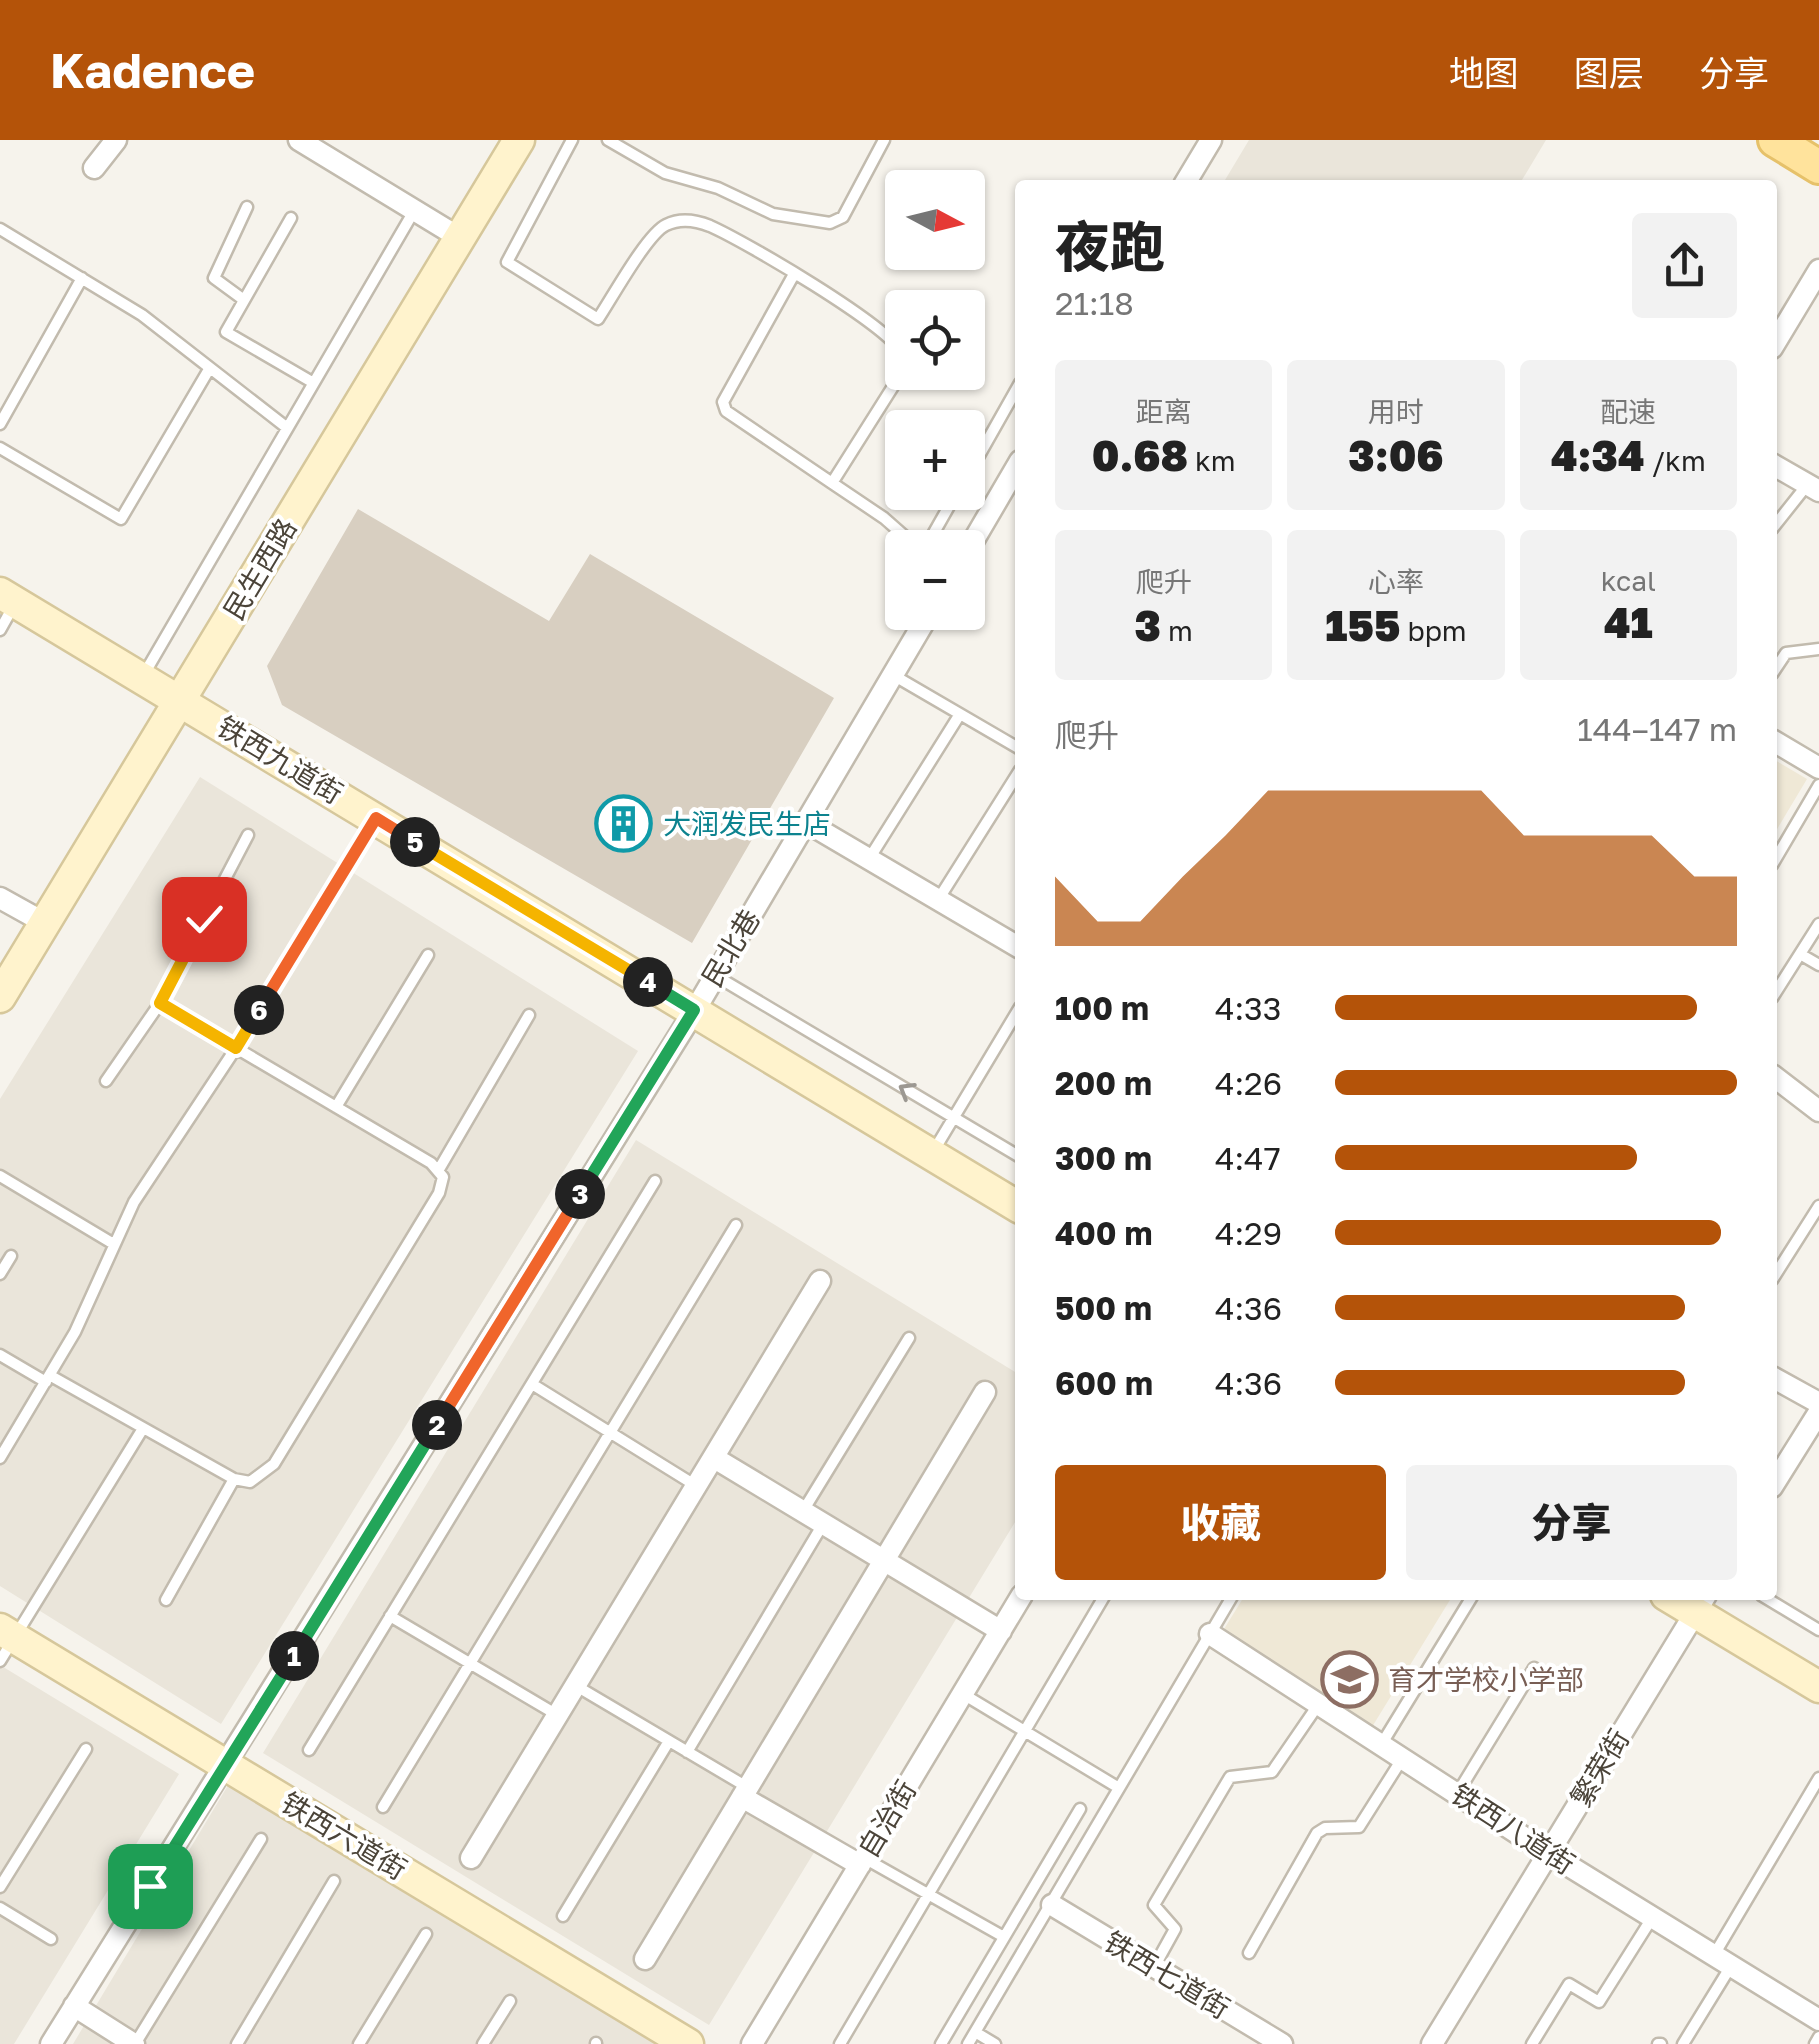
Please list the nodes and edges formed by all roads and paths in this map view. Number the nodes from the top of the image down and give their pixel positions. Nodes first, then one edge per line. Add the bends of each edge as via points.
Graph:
1 (116, 140) edge
2 (300, 140) edge
3 (519, 140) edge
4 (572, 140) edge
5 (608, 140) edge
6 (884, 140) edge
7 (1210, 140) edge
8 (1775, 140) edge
9 (1819, 167) edge
10 (94, 168) dead end
11 (1187, 180) edge
12 (247, 207) dead end
13 (414, 210) junction
14 (291, 218) dead end
15 (0, 229) edge
16 (460, 238) junction
17 (1819, 270) edge
18 (793, 276) junction
19 (82, 278) junction
20 (244, 300) junction
21 (885, 332) edge
22 (1777, 340) edge
23 (208, 371) junction
24 (312, 382) junction
25 (891, 390) edge
26 (1015, 392) edge
27 (0, 424) edge
28 (286, 427) junction
29 (985, 445) edge
30 (0, 448) edge
31 (1777, 467) edge
32 (1015, 470) edge
33 (832, 483) junction
34 (1813, 487) edge
35 (1777, 525) edge
36 (898, 530) edge
37 (980, 530) edge
38 (8, 598) edge
39 (0, 630) edge
40 (919, 630) edge
41 (1819, 649) edge
42 (1777, 666) edge
43 (893, 675) junction
44 (142, 677) junction
45 (181, 700) junction
46 (960, 714) junction
47 (1777, 743) edge
48 (1015, 747) edge
49 (1819, 768) edge
50 (1015, 778) edge
51 (1819, 785) edge
52 (376, 818) junction
53 (806, 822) junction
54 (248, 835) dead end
55 (1777, 856) edge
56 (869, 859) junction
57 (0, 898) edge
58 (938, 900) junction
59 (45, 923) junction
60 (1819, 924) edge
61 (1015, 945) edge
62 (1800, 954) junction
63 (428, 955) dead end
64 (1819, 965) edge
65 (714, 976) junction
66 (1777, 990) edge
67 (0, 997) edge
68 (160, 1003) junction
69 (694, 1010) junction
70 (529, 1014) dead end
71 (1015, 1015) edge
72 (236, 1048) junction
73 (106, 1082) dead end
74 (1777, 1087) edge
75 (336, 1107) junction
76 (1819, 1111) edge
77 (953, 1118) junction
78 (932, 1154) junction
79 (1015, 1154) edge
80 (438, 1171) junction
81 (0, 1176) edge
82 (655, 1180) dead end
83 (1015, 1205) edge
84 (1819, 1206) edge
85 (736, 1225) dead end
86 (112, 1243) junction
87 (11, 1256) dead end
88 (1777, 1272) edge
89 (0, 1274) edge
90 (820, 1281) dead end
91 (909, 1338) dead end
92 (0, 1356) edge
93 (48, 1379) junction
94 (1777, 1380) edge
95 (532, 1384) junction
96 (985, 1392) dead end
97 (1819, 1403) edge
98 (1819, 1412) edge
99 (142, 1430) junction
100 (610, 1432) junction
101 (0, 1458) edge
102 (716, 1458) junction
103 (1777, 1479) edge
104 (234, 1480) junction
105 (699, 1488) junction
106 (803, 1512) junction
107 (823, 1524) junction
108 (883, 1562) junction
109 (166, 1600) dead end
110 (1019, 1600) edge
111 (1103, 1600) edge
112 (1231, 1600) edge
113 (1470, 1600) edge
114 (1769, 1600) edge
115 (1700, 1604) edge
116 (390, 1616) junction
117 (1819, 1630) edge
118 (1001, 1631) junction
119 (1210, 1634) junction
120 (5, 1642) edge
121 (471, 1662) junction
122 (1534, 1668) dead end
123 (578, 1687) junction
124 (1819, 1687) edge
125 (963, 1694) junction
126 (1319, 1704) junction
127 (560, 1716) junction
128 (1023, 1730) junction
129 (669, 1741) junction
130 (1381, 1745) junction
131 (86, 1749) dead end
132 (309, 1750) dead end
133 (687, 1752) junction
134 (1403, 1758) junction
135 (226, 1765) junction
136 (1819, 1778) edge
137 (1120, 1788) junction
138 (745, 1793) junction
139 (1457, 1794) junction
140 (384, 1806) dead end
141 (1080, 1809) dead end
142 (262, 1839) dead end
143 (1548, 1853) junction
144 (471, 1858) dead end
145 (862, 1862) junction
146 (334, 1881) dead end
147 (0, 1887) edge
148 (929, 1894) junction
149 (1052, 1905) junction
150 (0, 1908) edge
151 (563, 1916) dead end
152 (1652, 1917) junction
153 (426, 1934) dead end
154 (1004, 1937) junction
155 (52, 1939) dead end
156 (1248, 1953) dead end
157 (645, 1960) dead end
158 (1722, 1960) junction
159 (1154, 1967) junction
160 (510, 2001) dead end
161 (74, 2006) junction
162 (1819, 2020) edge
163 (975, 2032) junction
164 (1819, 2037) edge
165 (51, 2044) edge
166 (135, 2044) edge
167 (237, 2044) edge
168 (359, 2044) edge
169 (483, 2044) edge
170 (688, 2044) edge
171 (752, 2044) edge
172 (840, 2044) edge
173 (940, 2044) edge
174 (968, 2044) edge
175 (995, 2044) edge
176 (1282, 2044) edge
177 (1432, 2044) edge
178 (1532, 2044) edge
179 (1683, 2044) edge
180 (1815, 2044) edge

1 - 10 street
2 - 13 street
3 - 16 main road, 民生西路
4 - 18 lane via 506,262 598,319 661,226 683,219 710,226
5 - 6 lane via 666,173 773,214 830,223 843,217
7 - 11 street
8 - 9 main road
12 - 20 lane via 214,278
13 - 16 street
13 - 24 lane
14 - 20 lane
15 - 19 lane
16 - 45 main road, 民生西路
17 - 22 street
18 - 21 lane
18 - 33 lane via 723,402 726,411
19 - 23 lane via 142,315
19 - 27 lane
20 - 24 lane via 226,332
23 - 28 lane
23 - 30 lane via 121,519
24 - 28 lane
25 - 33 lane
26 - 29 lane
28 - 44 lane
31 - 34 street
32 - 37 street
33 - 36 lane
34 - 35 lane
38 - 39 lane
38 - 44 main road, 铁西九道街
40 - 43 street, 民北巷
41 - 42 lane via 1786,653
43 - 46 lane
43 - 53 street, 民北巷
44 - 45 main road, 铁西九道街
45 - 52 main road, 铁西九道街
45 - 59 main road, 民生西路
46 - 48 lane
46 - 56 lane
47 - 49 street
50 - 58 lane
51 - 55 lane
52 - 69 main road, 铁西九道街
52 - 72 lane
53 - 56 street
53 - 65 street, 民北巷
54 - 68 lane
56 - 58 street
57 - 59 street
58 - 61 street
59 - 67 main road, 民生西路
60 - 62 lane
62 - 64 lane
62 - 66 lane
63 - 75 lane
65 - 69 street, 民北巷
77 -> 65 lane
68 - 72 lane
68 - 73 lane
69 - 78 main road, 铁西九道街
69 - 135 street, 民北巷
70 - 80 lane
71 - 77 lane
72 - 75 lane
72 - 86 lane
74 - 76 street
75 - 80 lane
77 - 78 lane
77 - 79 lane
78 - 83 main road, 铁西九道街
80 - 104 lane via 438,1193 274,1464 250,1482
81 - 86 lane
82 - 95 lane
84 - 88 lane
85 - 100 lane
86 - 93 lane
87 - 89 lane
90 - 102 street
91 - 106 lane
92 - 93 lane
93 - 99 lane
93 - 101 lane
94 - 97 street
95 - 100 lane
95 - 116 lane
96 - 108 street
98 - 103 street
99 - 104 lane
99 - 120 lane
100 - 105 lane
100 - 121 lane
102 - 105 street
102 - 106 street
104 - 109 lane
105 - 123 street
106 - 107 street
107 - 108 street
107 - 133 lane
108 - 118 street
108 - 138 street
110 - 118 street, 自治街
111 - 128 lane
112 - 119 lane
113 - 130 lane
114 - 117 lane
115 - 124 main road
115 - 143 street, 繁荣街
116 - 121 lane
116 - 132 lane
118 - 125 street, 自治街
119 - 126 street, 铁西八道街
119 - 137 lane
120 - 135 main road, 铁西六道街
121 - 127 lane
121 - 140 lane
122 - 139 lane
123 - 127 street
123 - 129 lane
125 - 128 lane
125 - 145 street, 自治街
126 - 130 street, 铁西八道街
126 - 159 lane via 1272,1772 1230,1776 1154,1905 1175,1930
127 - 144 street
128 - 137 lane
128 - 148 lane
129 - 133 lane
129 - 151 lane
130 - 134 street, 铁西八道街
131 - 147 lane
133 - 138 lane
134 - 139 street, 铁西八道街
134 - 156 lane via 1359,1826 1317,1833
135 - 161 street, 民北巷
135 - 170 main road, 铁西六道街
136 - 158 lane
137 - 149 lane
138 - 145 street
138 - 157 street
139 - 143 street, 铁西八道街
141 - 154 lane
142 - 166 lane
143 - 152 street, 铁西八道街
143 - 177 street, 繁荣街
145 - 148 lane
145 - 171 street, 自治街
146 - 167 lane
148 - 154 lane
148 - 172 lane
149 - 159 street, 铁西七道街
149 - 163 lane
150 - 155 lane
152 - 158 street, 铁西八道街
152 - 178 lane via 1599,2002 1570,1984
153 - 168 lane
154 - 173 lane
158 - 162 street, 铁西八道街
158 - 179 lane
159 - 176 street, 铁西七道街
160 - 169 lane
161 - 165 street, 民北巷
161 - 166 street
163 - 174 lane
163 - 175 lane
164 - 180 lane

